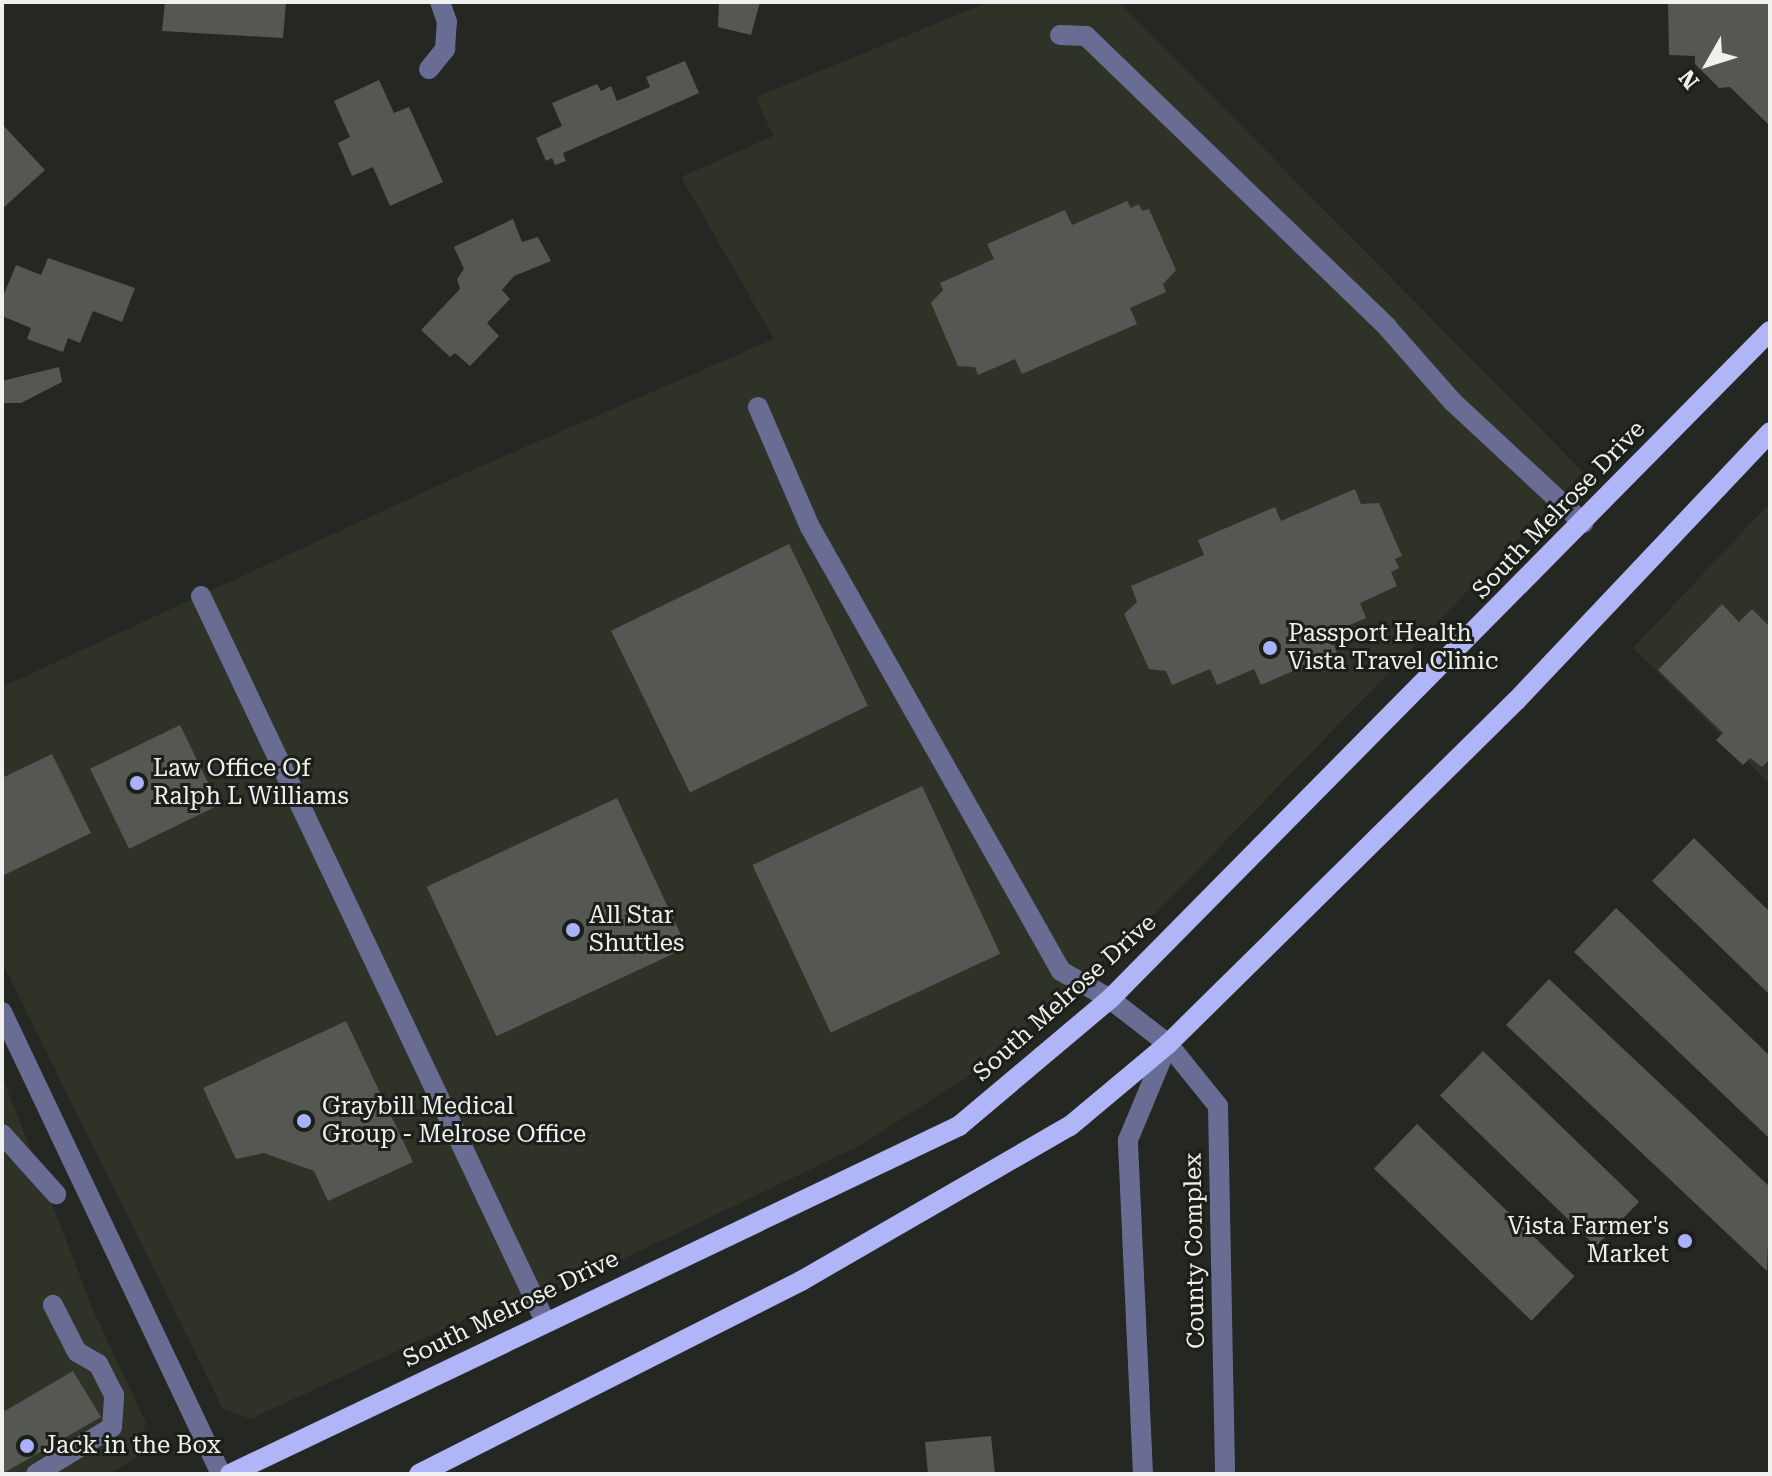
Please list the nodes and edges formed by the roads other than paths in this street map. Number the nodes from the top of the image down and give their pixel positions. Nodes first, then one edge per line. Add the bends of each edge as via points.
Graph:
1 (440, 2) edge
2 (1060, 35) dead end
3 (429, 69) dead end
4 (1770, 331) edge
5 (758, 407) dead end
6 (1770, 432) edge
7 (1583, 523) junction
8 (201, 596) dead end
9 (1110, 999) junction
10 (2, 1012) edge
11 (1168, 1044) junction
12 (2, 1134) edge
13 (56, 1194) dead end
14 (53, 1305) dead end
15 (545, 1321) junction
16 (36, 1474) edge
17 (221, 1474) edge
18 (230, 1474) edge
19 (419, 1474) edge
20 (1143, 1474) edge
21 (1225, 1474) edge

1 - 3 street via 447,22 445,49
2 - 7 street via 1086,36 1387,327 1453,402
4 - 7 main road, South Melrose Drive
5 - 9 street, County Complex via 810,527 1061,971
6 - 11 main road via 1516,701
7 - 9 main road, South Melrose Drive
8 - 15 street
9 - 11 street, County Complex
9 - 15 main road, South Melrose Drive via 959,1126
10 - 17 street
11 - 19 main road via 1070,1126 899,1225 801,1281
11 - 20 street via 1128,1140
11 - 21 street, County Complex via 1218,1106
12 - 13 street
14 - 16 street via 77,1352 98,1364 114,1395 112,1427
15 - 18 main road, South Melrose Drive

